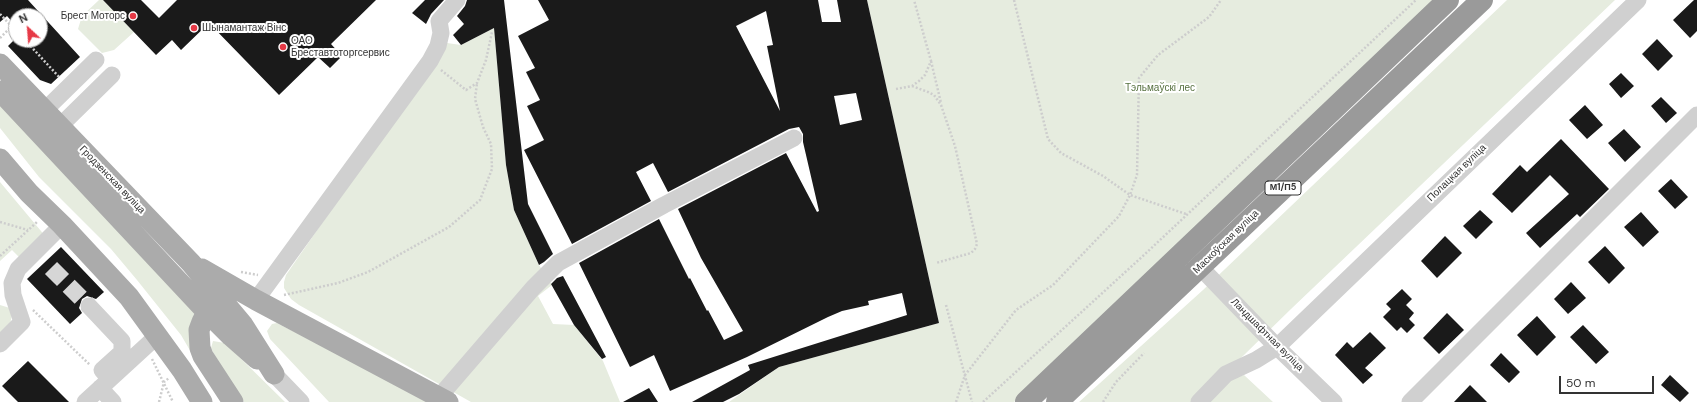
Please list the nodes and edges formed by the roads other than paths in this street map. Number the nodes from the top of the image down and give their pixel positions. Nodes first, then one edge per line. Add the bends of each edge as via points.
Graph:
1 (457, 0) edge
2 (1448, 0) edge
3 (1482, 0) edge
4 (1638, 0) edge
5 (96, 60) dead end
6 (0, 64) edge
7 (112, 76) dead end
8 (0, 91) edge
9 (45, 110) junction
10 (1697, 115) edge
11 (60, 126) junction
12 (794, 138) dead end
13 (0, 159) edge
14 (62, 225) junction
15 (1185, 250) junction
16 (191, 263) junction
17 (1200, 267) junction
18 (256, 300) junction
19 (214, 305) junction
20 (88, 306) tunnel mouth
21 (157, 336) junction
22 (0, 344) edge
23 (1277, 347) junction
24 (274, 374) joint
25 (106, 383) junction
26 (444, 399) edge
27 (85, 402) edge
28 (113, 402) edge
29 (202, 402) edge
30 (233, 402) edge
31 (301, 402) edge
32 (1026, 402) edge
33 (1057, 402) edge
34 (1199, 402) edge
35 (1334, 402) edge
36 (1410, 402) edge

1 - 18 street via 439,21 438,46 430,61
2 - 15 highway, М1/П5
3 - 17 highway, Маскоўская вуліца / М1/П5
4 - 23 street, Полацкая вуліца
5 - 9 street
6 - 9 main road, Гродзенская вуліца
7 - 11 street
8 - 19 main road, Гродзенская вуліца
9 - 11 main road, Гродзенская вуліца
10 - 36 street
11 - 16 main road, Гродзенская вуліца
12 - 26 street via 650,212 558,263 533,288
13 - 14 main road via 29,193
14 - 21 main road via 129,297
14 - 22 street via 18,269 12,283 13,295 22,322
15 - 17 highway
15 - 32 highway, М1/П5
16 - 18 main road
16 - 19 main road, Гродзенская вуліца
17 - 23 street, Ландшафтная вуліца
17 - 33 highway, Маскоўская вуліца / М1/П5
18 - 26 main road
19 - 24 main road, Гродзенская вуліца via 230,336
19 - 30 main road via 199,330 200,348
20 - 25 street via 122,341 122,352 102,370
21 - 25 street
21 - 29 main road
23 - 34 street, Полацкая вуліца via 1226,374
23 - 35 street, Ландшафтная вуліца
24 - 31 street, Гродзенская вуліца
25 - 27 street
25 - 28 street

